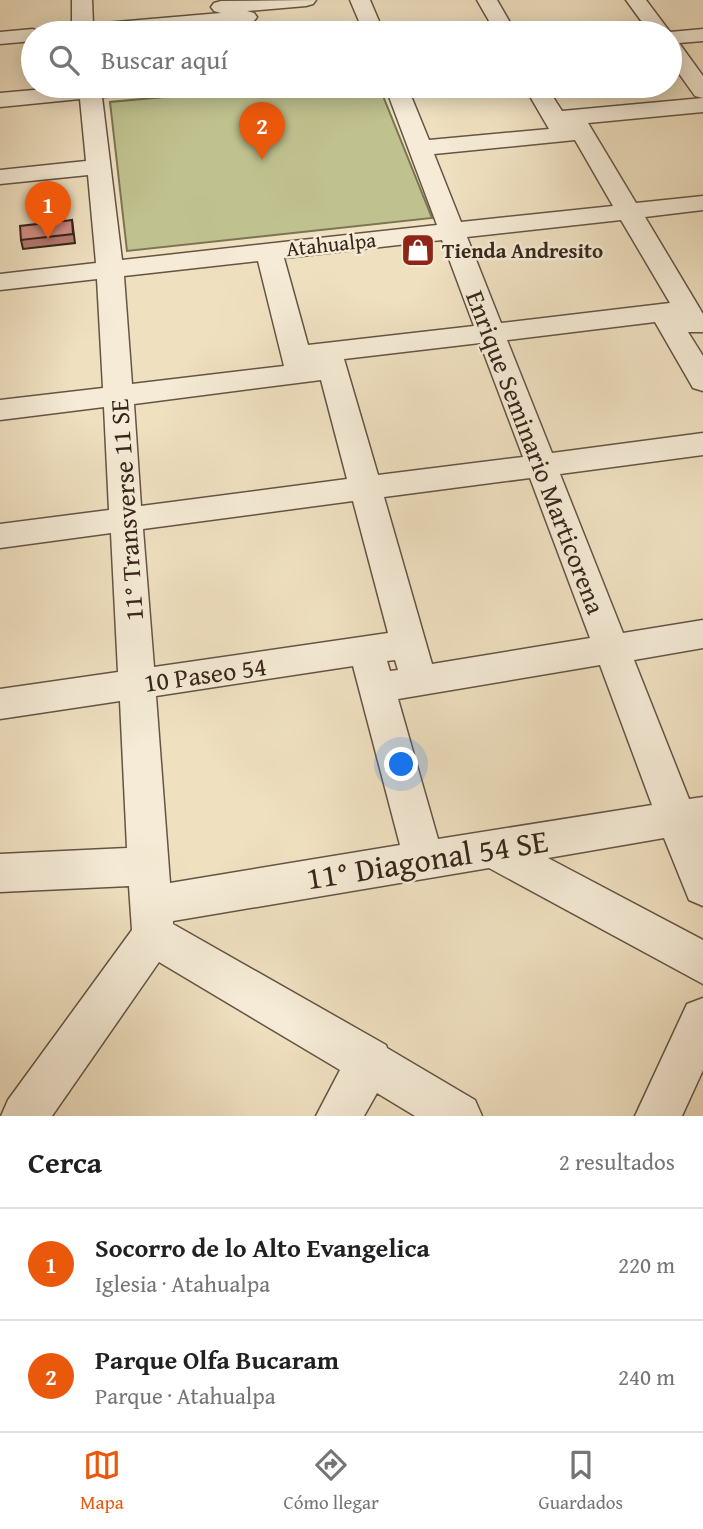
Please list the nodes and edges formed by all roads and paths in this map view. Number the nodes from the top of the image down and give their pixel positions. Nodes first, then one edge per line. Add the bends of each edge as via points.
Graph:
1 (82, 0) edge
2 (306, 0) edge
3 (360, 0) edge
4 (487, 0) edge
5 (636, 0) edge
6 (214, 9) edge
7 (247, 18) edge
8 (83, 21) edge
9 (146, 21) edge
10 (369, 21) edge
11 (499, 21) edge
12 (651, 21) edge
13 (703, 35) edge
14 (21, 36) edge
15 (682, 37) edge
16 (0, 38) edge
17 (682, 62) edge
18 (703, 91) edge
19 (21, 97) edge
20 (91, 98) edge
21 (401, 98) edge
22 (546, 98) edge
23 (0, 100) edge
24 (703, 105) edge
25 (568, 126) junction
26 (421, 148) junction
27 (99, 167) junction
28 (0, 177) edge
29 (703, 203) edge
30 (627, 211) junction
31 (450, 231) junction
32 (269, 251) junction
33 (110, 269) junction
34 (0, 282) edge
35 (684, 320) edge
36 (490, 333) junction
37 (330, 361) junction
38 (298, 365) junction
39 (703, 381) edge
40 (119, 397) junction
41 (0, 410) edge
42 (703, 444) edge
43 (541, 466) junction
44 (367, 488) junction
45 (127, 519) junction
46 (0, 536) edge
47 (703, 634) edge
48 (409, 644) junction
49 (612, 649) junction
50 (367, 650) junction
51 (419, 681) junction
52 (137, 684) junction
53 (377, 688) junction
54 (0, 704) edge
55 (690, 816) edge
56 (493, 849) junction
57 (424, 860) junction
58 (0, 873) edge
59 (703, 886) edge
60 (151, 902) junction
61 (703, 963) edge
62 (703, 1020) edge
63 (370, 1061) junction
64 (24, 1116) edge
65 (339, 1116) edge
66 (459, 1116) edge
67 (658, 1116) edge

1 - 8 street
2 - 7 street
3 - 10 street
4 - 11 street
5 - 12 street
6 - 7 street
6 - 9 street
13 - 15 street
14 - 16 street
17 - 18 street
19 - 23 street
20 - 27 street, 11° Transverse 11 SE
21 - 26 street, Enrique Seminario Marticorena
22 - 25 street
24 - 25 street
25 - 26 street
25 - 30 street
26 - 31 street, Enrique Seminario Marticorena
27 - 28 street
27 - 33 street, 11° Transverse 11 SE
29 - 30 street, Atahualpa
30 - 31 street, Atahualpa
30 - 35 street
31 - 32 street, Atahualpa
31 - 36 street, Enrique Seminario Marticorena
32 - 33 street, Atahualpa
32 - 38 street
33 - 34 street, Atahualpa
33 - 40 street, 11° Transverse 11 SE
35 - 36 street
35 - 39 street
36 - 37 street
36 - 43 street, Enrique Seminario Marticorena
37 - 38 street
37 - 44 street
38 - 40 street
40 - 41 street
40 - 45 street, 11° Transverse 11 SE
42 - 43 street
43 - 44 street
43 - 49 street, Enrique Seminario Marticorena
44 - 45 street
44 - 48 street
45 - 46 street
45 - 52 street, 11° Transverse 11 SE
47 - 49 street
48 - 50 street, 10 Paseo 54
48 - 51 street
49 - 51 street
49 - 55 street, Enrique Seminario Marticorena
50 - 52 street, 10 Paseo 54
50 - 53 street
51 - 53 street
52 - 54 street, 10 Paseo 54
52 - 60 street, 11° Transverse 11 SE
53 - 57 street
55 - 56 street, 11° Diagonal 54 SE
55 - 59 street, Enrique Seminario Marticorena
56 - 57 street, 11° Diagonal 54 SE
56 - 61 street
57 - 60 street, 11° Diagonal 54 SE
58 - 60 street, 11° Diagonal 54 SE
60 - 63 street
60 - 64 street
62 - 67 street
63 - 65 street
63 - 66 street

